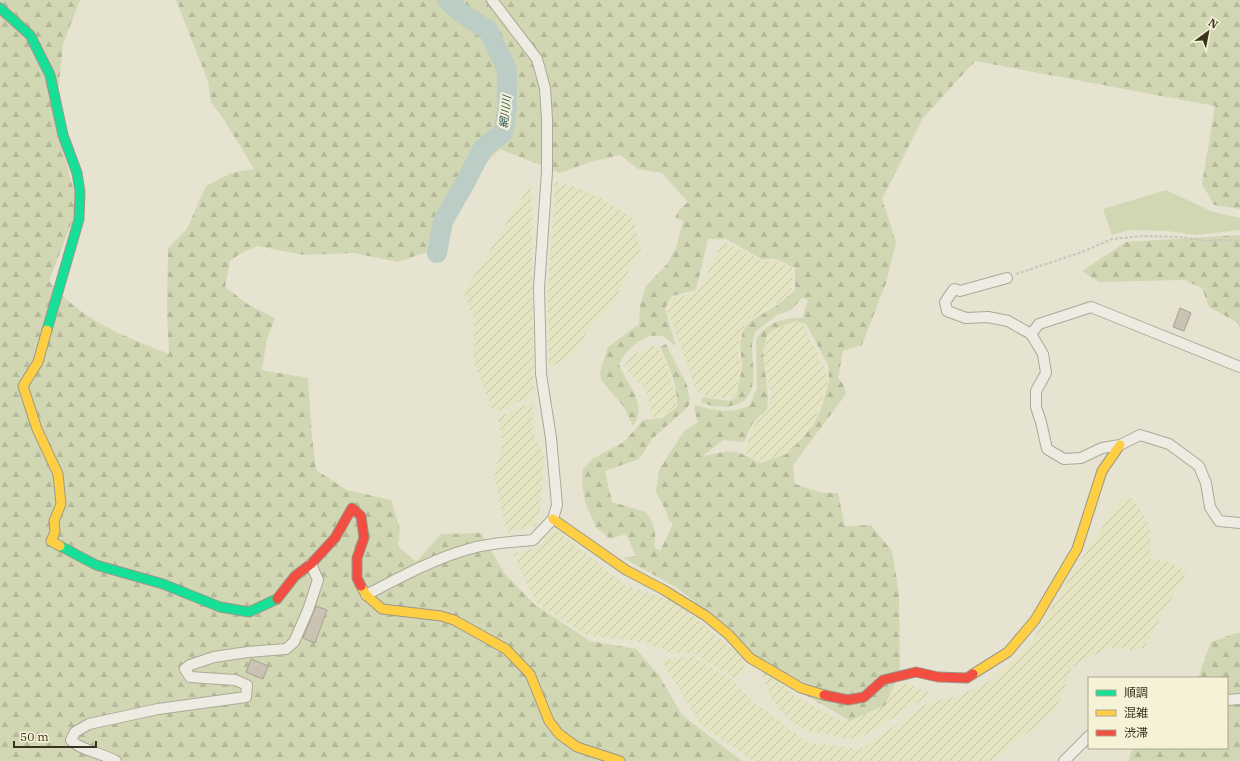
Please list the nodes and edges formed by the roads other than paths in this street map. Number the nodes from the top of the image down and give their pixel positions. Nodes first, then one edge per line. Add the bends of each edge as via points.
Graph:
1 (492, 0) edge
2 (0, 8) edge
3 (1007, 278) road end
4 (1031, 334) junction
5 (1240, 367) edge
6 (1120, 445) junction
7 (553, 519) junction
8 (1240, 524) edge
9 (311, 564) junction
10 (366, 594) junction
11 (1240, 699) edge
12 (1228, 700) edge
13 (1088, 737) edge
14 (116, 761) edge
15 (620, 761) edge
16 (1064, 761) edge

1 - 7 street via 537,59 545,88 547,172 539,288 541,374 551,438 556,505
2 - 9 street via 30,35 50,75 63,135 77,173 80,192 79,219 64,274 38,362 23,386 37,429 58,474 62,491 51,541 96,565 163,584 220,607 249,612 274,602 295,576
3 - 4 street via 960,291 954,290 945,302 947,311 966,318 988,317 1008,321
4 - 5 street via 1039,324 1090,308
4 - 6 street via 1043,354 1046,373 1036,391 1036,407 1047,449 1064,459 1081,458 1102,448
6 - 7 street via 1102,471 1069,566 1035,620 1008,652 967,678 938,677 916,672 883,680 864,697 848,700 801,688 750,658 729,635 706,616 626,570
6 - 8 street via 1140,435 1169,444 1199,466 1206,483 1210,507 1219,521
7 - 10 street via 533,540 470,548
9 - 10 street via 335,538 352,508 361,516 364,538 358,558 357,578
9 - 14 street via 318,580 294,642 286,649 214,656 185,669 190,677 235,680 247,685 246,697 158,709 89,724 75,732 70,740 75,745
10 - 15 street via 382,610 441,616 454,620 506,649 530,674 549,721 559,734 577,747
11 - 12 street
13 - 16 street

